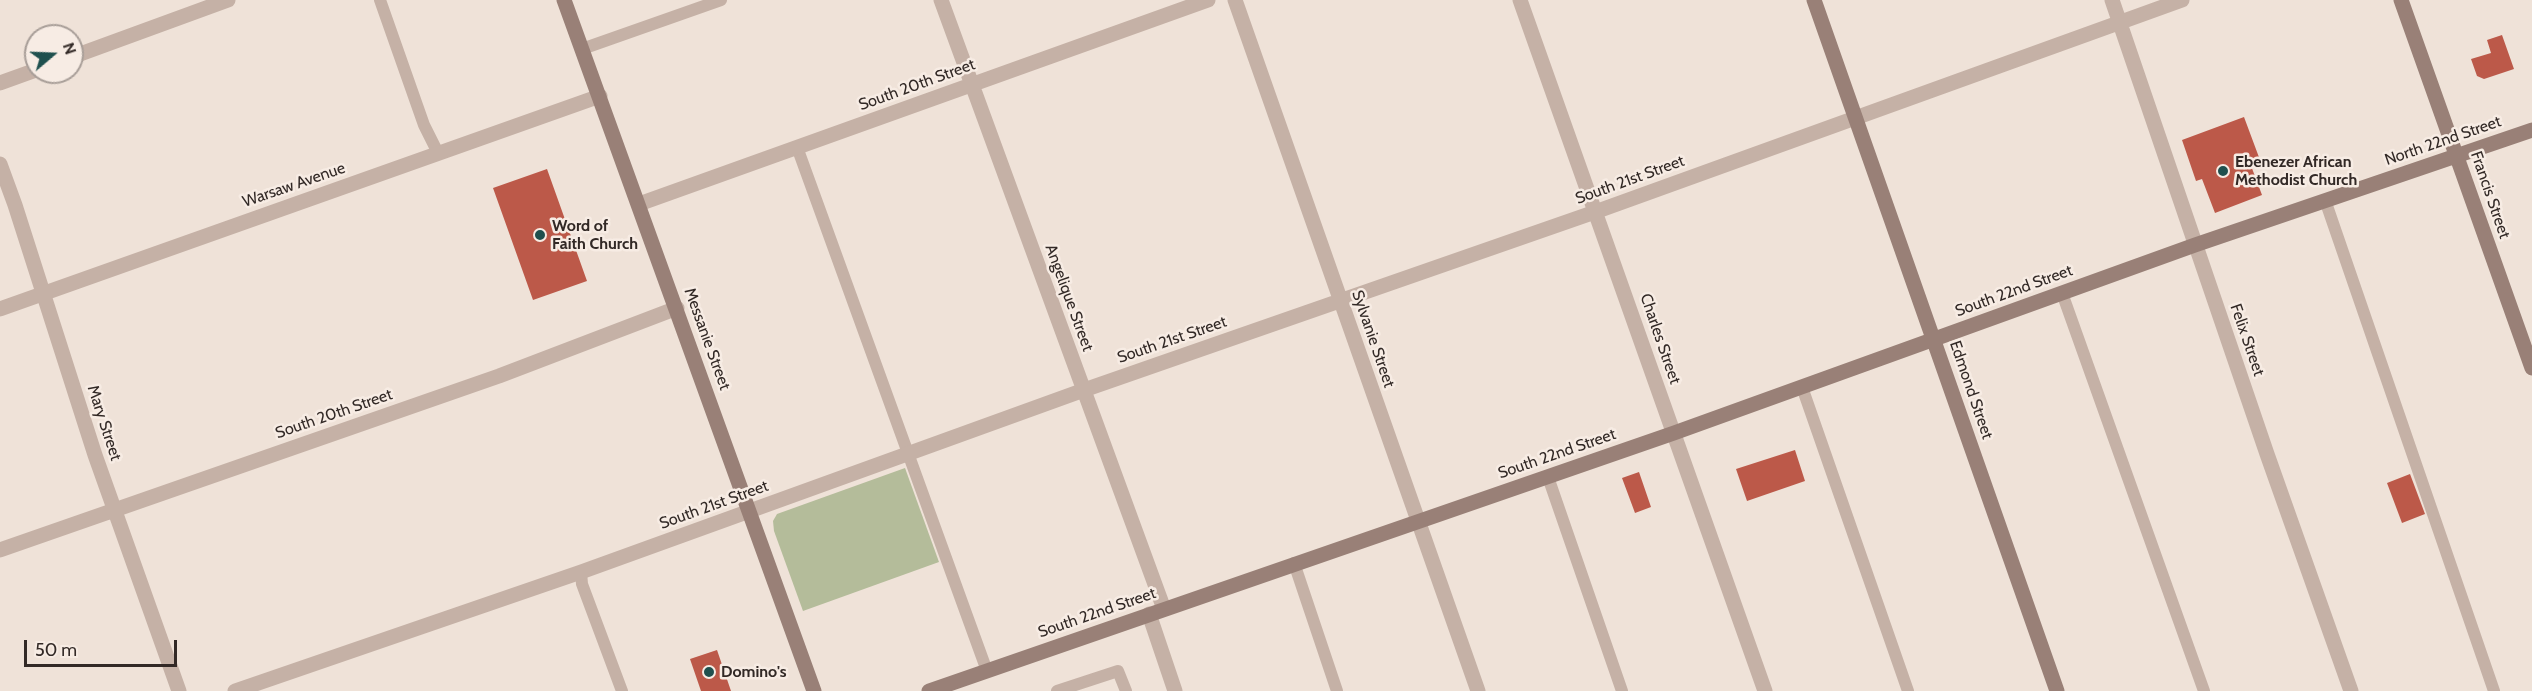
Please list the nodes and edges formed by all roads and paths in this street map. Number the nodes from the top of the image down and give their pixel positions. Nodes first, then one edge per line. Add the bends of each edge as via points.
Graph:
1 (228, 0) edge
2 (380, 0) edge
3 (564, 0) edge
4 (722, 0) edge
5 (941, 0) edge
6 (1208, 0) edge
7 (1234, 0) edge
8 (1520, 0) edge
9 (1814, 0) edge
10 (2112, 0) edge
11 (2182, 0) edge
12 (2402, 0) edge
13 (2119, 21) junction
14 (582, 48) junction
15 (84, 53) edge
16 (24, 74) edge
17 (0, 83) edge
18 (971, 85) junction
19 (600, 96) junction
20 (1855, 116) junction
21 (2532, 130) edge
22 (797, 147) junction
23 (438, 153) junction
24 (2457, 155) junction
25 (0, 164) edge
26 (2325, 200) junction
27 (639, 204) junction
28 (1595, 212) junction
29 (2195, 245) junction
30 (44, 293) junction
31 (2062, 293) junction
32 (1340, 300) junction
33 (677, 308) junction
34 (0, 309) edge
35 (1934, 339) junction
36 (2532, 368) edge
37 (1803, 387) junction
38 (1084, 390) junction
39 (1674, 433) junction
40 (909, 454) junction
41 (1548, 477) junction
42 (116, 509) junction
43 (750, 511) junction
44 (1418, 520) junction
45 (0, 550) edge
46 (1294, 563) junction
47 (582, 572) junction
48 (1157, 611) junction
49 (987, 671) junction
50 (179, 691) edge
51 (235, 691) edge
52 (622, 691) edge
53 (814, 691) edge
54 (928, 691) edge
55 (1057, 691) edge
56 (1126, 691) edge
57 (1175, 691) edge
58 (1337, 691) edge
59 (1478, 691) edge
60 (1622, 691) edge
61 (1765, 691) edge
62 (1908, 691) edge
63 (2057, 691) edge
64 (2204, 691) edge
65 (2351, 691) edge
66 (2494, 691) edge

1 - 15 street
2 - 23 lane via 424,125
3 - 14 street, Messanie Street
4 - 14 lane
5 - 18 street, Angelique Street
6 - 18 street, South 20th Street
7 - 32 street, Sylvanie Street
8 - 28 street, Charles Street
9 - 20 street, Edmond Street
10 - 13 street, Felix Street
11 - 13 street, South 21st Street
12 - 24 street, Francis Street
13 - 20 street, South 21st Street
13 - 29 street, Felix Street
14 - 19 street, Messanie Street
16 - 17 street
18 - 22 street, South 20th Street
18 - 38 street, Angelique Street
19 - 23 street, Warsaw Avenue
19 - 27 street, Messanie Street
20 - 28 street, South 21st Street
20 - 35 street, Edmond Street
21 - 24 street, North 22nd Street
22 - 27 street, South 20th Street
22 - 40 lane
23 - 30 street, Warsaw Avenue
24 - 26 street, North 22nd Street
24 - 36 street, Francis Street
25 - 30 street, Mary Street
26 - 29 street, North 22nd Street
26 - 66 lane
27 - 33 street, Messanie Street
28 - 32 street, South 21st Street
28 - 39 street, Charles Street
29 - 31 street, South 22nd Street
29 - 65 street, Felix Street
30 - 34 street, Warsaw Avenue
30 - 42 street, Mary Street
31 - 35 street, South 22nd Street
31 - 64 lane
32 - 38 street, South 21st Street
32 - 44 street, Sylvanie Street
33 - 42 street, South 20th Street via 488,380
33 - 43 street, Messanie Street
35 - 37 street, South 22nd Street
35 - 63 street, Edmond Street
37 - 39 street, South 22nd Street
37 - 62 lane
38 - 40 street, South 21st Street
38 - 48 street, Angelique Street
39 - 41 street, South 22nd Street
39 - 61 street, Charles Street
40 - 43 street, South 21st Street
40 - 49 lane
41 - 44 street, South 22nd Street
41 - 60 lane
42 - 45 street, South 20th Street
42 - 50 street, Mary Street
43 - 47 street, South 21st Street
43 - 53 street, Messanie Street
44 - 46 street, South 22nd Street
44 - 59 street, Sylvanie Street
46 - 48 street, South 22nd Street
46 - 58 lane
47 - 51 street, South 21st Street
47 - 52 lane via 582,584
48 - 49 street, South 22nd Street
48 - 57 street, Angelique Street
49 - 54 street, South 22nd Street
55 - 56 lane via 1118,671

